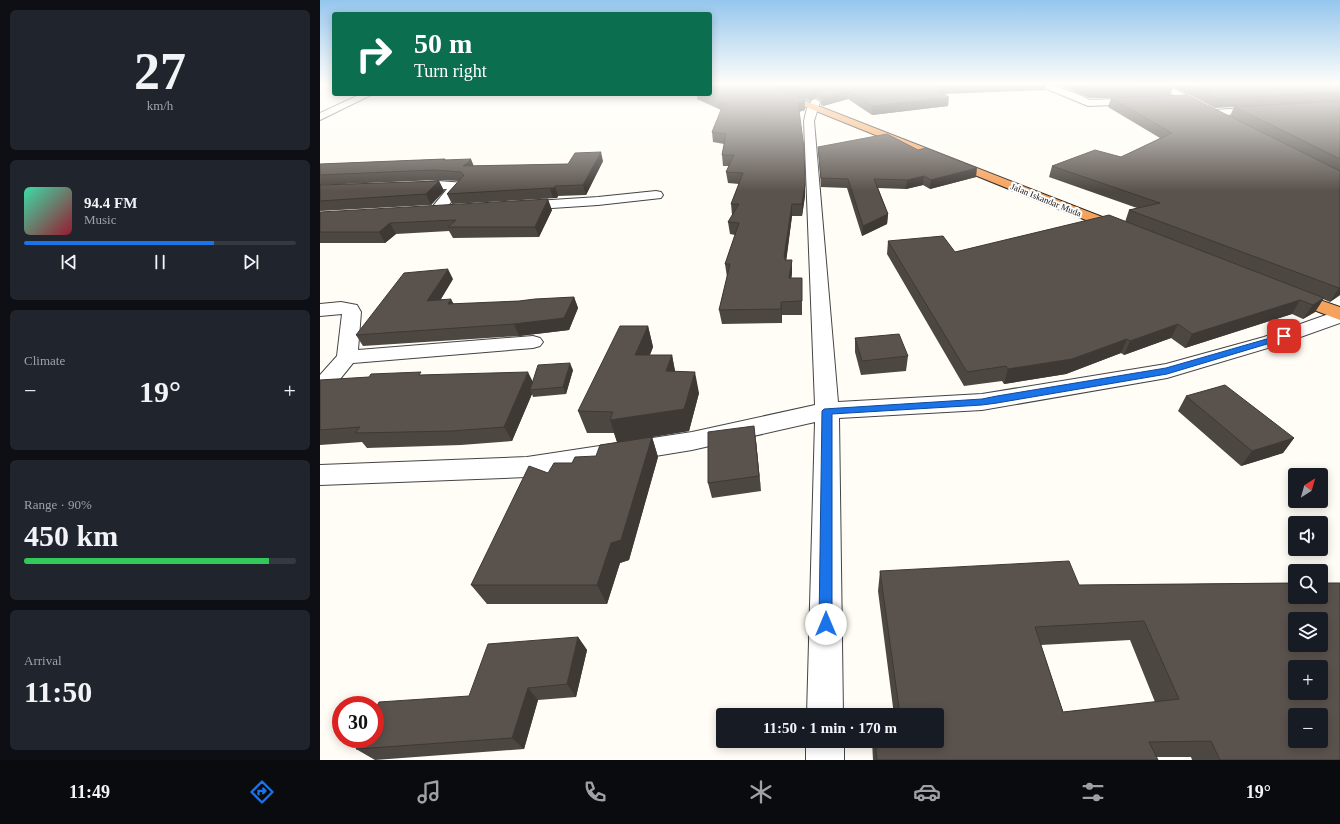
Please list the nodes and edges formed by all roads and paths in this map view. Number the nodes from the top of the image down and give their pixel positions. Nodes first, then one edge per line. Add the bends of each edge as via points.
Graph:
1 (809, 119) edge
2 (851, 119) edge
3 (1226, 119) edge
4 (1233, 123) edge
5 (401, 188) edge
6 (656, 194) dead end
7 (506, 207) edge
8 (452, 210) edge
9 (436, 211) junction
10 (421, 212) edge
11 (1137, 231) edge
12 (1340, 303) edge
13 (320, 310) edge
14 (1340, 315) edge
15 (532, 342) dead end
16 (347, 357) junction
17 (320, 389) edge
18 (827, 411) junction
19 (320, 475) edge
20 (825, 708) edge
21 (825, 748) edge
22 (825, 760) edge

1 - 18 street
2 - 11 highway, Jalan Iskandar Muda
3 - 4 street
5 - 9 street via 460,186
6 - 7 street
8 - 9 street
9 - 10 street
12 - 14 highway via 1280,286
13 - 16 street via 352,310
14 - 18 street via 1271,341 1167,371 982,402
15 - 16 street
16 - 17 street
18 - 19 street via 692,441 527,466
18 - 20 street
21 - 22 street

